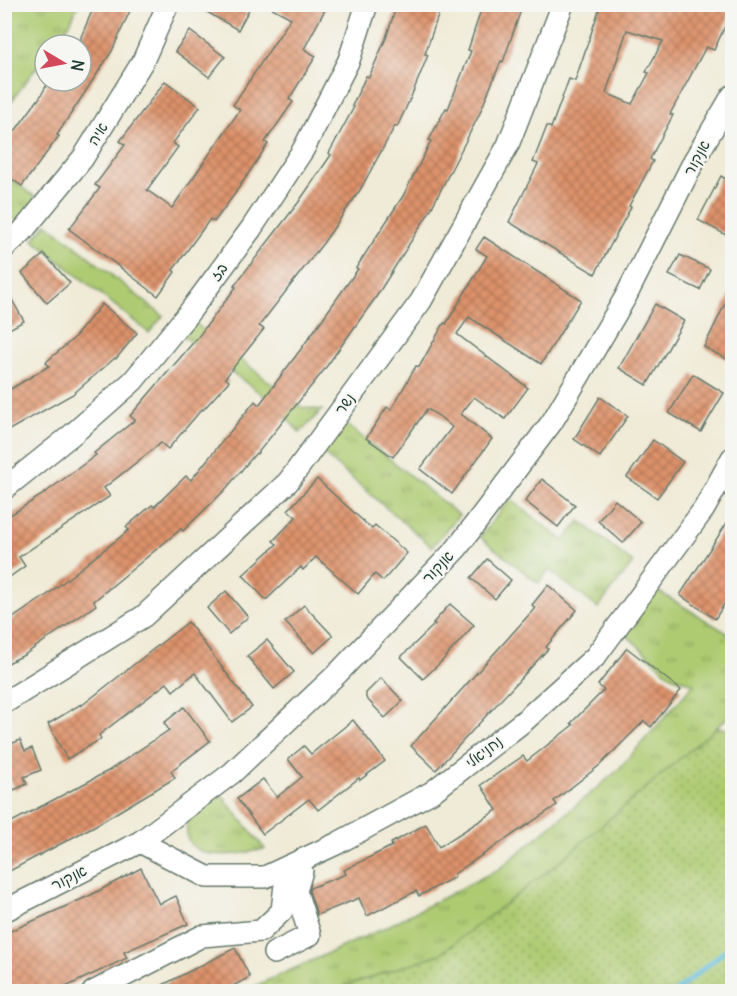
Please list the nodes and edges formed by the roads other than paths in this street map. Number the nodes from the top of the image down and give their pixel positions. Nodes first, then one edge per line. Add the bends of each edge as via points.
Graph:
1 (168, 4) edge
2 (367, 4) edge
3 (563, 4) edge
4 (732, 96) edge
5 (4, 248) edge
6 (732, 458) edge
7 (4, 489) edge
8 (4, 703) edge
9 (140, 842) junction
10 (296, 863) junction
11 (4, 911) edge
12 (274, 953) dead end
13 (93, 992) edge

1 - 5 street, איה via 143,61 84,158
2 - 7 street, בז via 349,60 303,150 211,283 133,381
3 - 8 street, נשר via 508,145 421,301 288,482 144,616
4 - 9 street, אנקור via 695,159 625,298 552,422 457,548 338,673 232,773
6 - 10 street, נחניאלי via 704,509 595,657 524,721 432,792
9 - 10 street, נחניאלי via 207,877 265,877
9 - 11 street, אנקור
10 - 12 street via 296,891 310,935
10 - 13 street via 282,910 261,931 202,936

